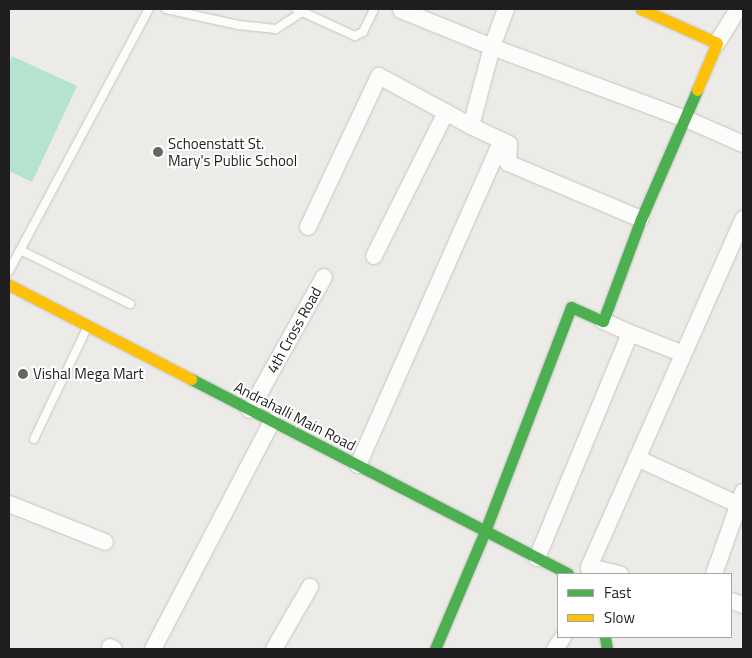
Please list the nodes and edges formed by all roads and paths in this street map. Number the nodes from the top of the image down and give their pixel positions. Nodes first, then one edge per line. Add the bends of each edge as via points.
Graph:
1 (149, 9) edge
2 (166, 9) edge
3 (374, 9) edge
4 (506, 9) edge
5 (641, 9) edge
6 (738, 9) edge
7 (299, 10) edge
8 (401, 10) dead end
9 (717, 43) junction
10 (492, 47) junction
11 (446, 112) junction
12 (686, 119) junction
13 (471, 126) junction
14 (502, 140) junction
15 (743, 144) edge
16 (641, 219) junction
17 (743, 219) edge
18 (308, 226) dead end
19 (20, 250) junction
20 (374, 256) dead end
21 (9, 271) edge
22 (324, 277) dead end
23 (9, 285) edge
24 (130, 304) dead end
25 (603, 321) junction
26 (88, 326) junction
27 (630, 333) junction
28 (683, 354) junction
29 (250, 410) junction
30 (272, 422) junction
31 (34, 439) dead end
32 (637, 458) junction
33 (358, 465) junction
34 (9, 504) edge
35 (739, 507) edge
36 (485, 531) junction
37 (105, 542) dead end
38 (537, 558) junction
39 (589, 571) edge
40 (566, 573) edge
41 (610, 573) edge
42 (714, 573) edge
43 (310, 586) dead end
44 (562, 638) edge
45 (153, 649) edge
46 (274, 649) edge
47 (436, 649) edge
48 (554, 649) edge

1 - 19 lane
2 - 7 lane via 238,25 276,29
3 - 7 lane via 363,32 355,36
4 - 10 street
5 - 9 street
6 - 9 street
8 - 10 street
9 - 12 street
10 - 12 street
10 - 13 street
11 - 13 street
11 - 18 street via 379,76
11 - 20 street
12 - 15 street
12 - 16 street
13 - 14 street
14 - 16 street via 509,144 508,163
14 - 33 street
16 - 25 street
17 - 28 street
19 - 21 lane
19 - 24 lane
22 - 29 street, 4th Cross Road
23 - 26 street, Andrahalli Main Road
25 - 27 street
25 - 36 street via 571,307
26 - 29 street, Andrahalli Main Road
26 - 31 lane
27 - 28 street
27 - 38 street
28 - 32 street
29 - 30 street, Andrahalli Main Road
30 - 33 street, Andrahalli Main Road
30 - 45 street
32 - 35 street
32 - 39 street
33 - 36 street, Andrahalli Main Road
34 - 37 street
35 - 42 street
36 - 38 street, Andrahalli Main Road
36 - 47 street
38 - 40 street, Andrahalli Main Road
39 - 41 street
43 - 46 street
44 - 48 street

